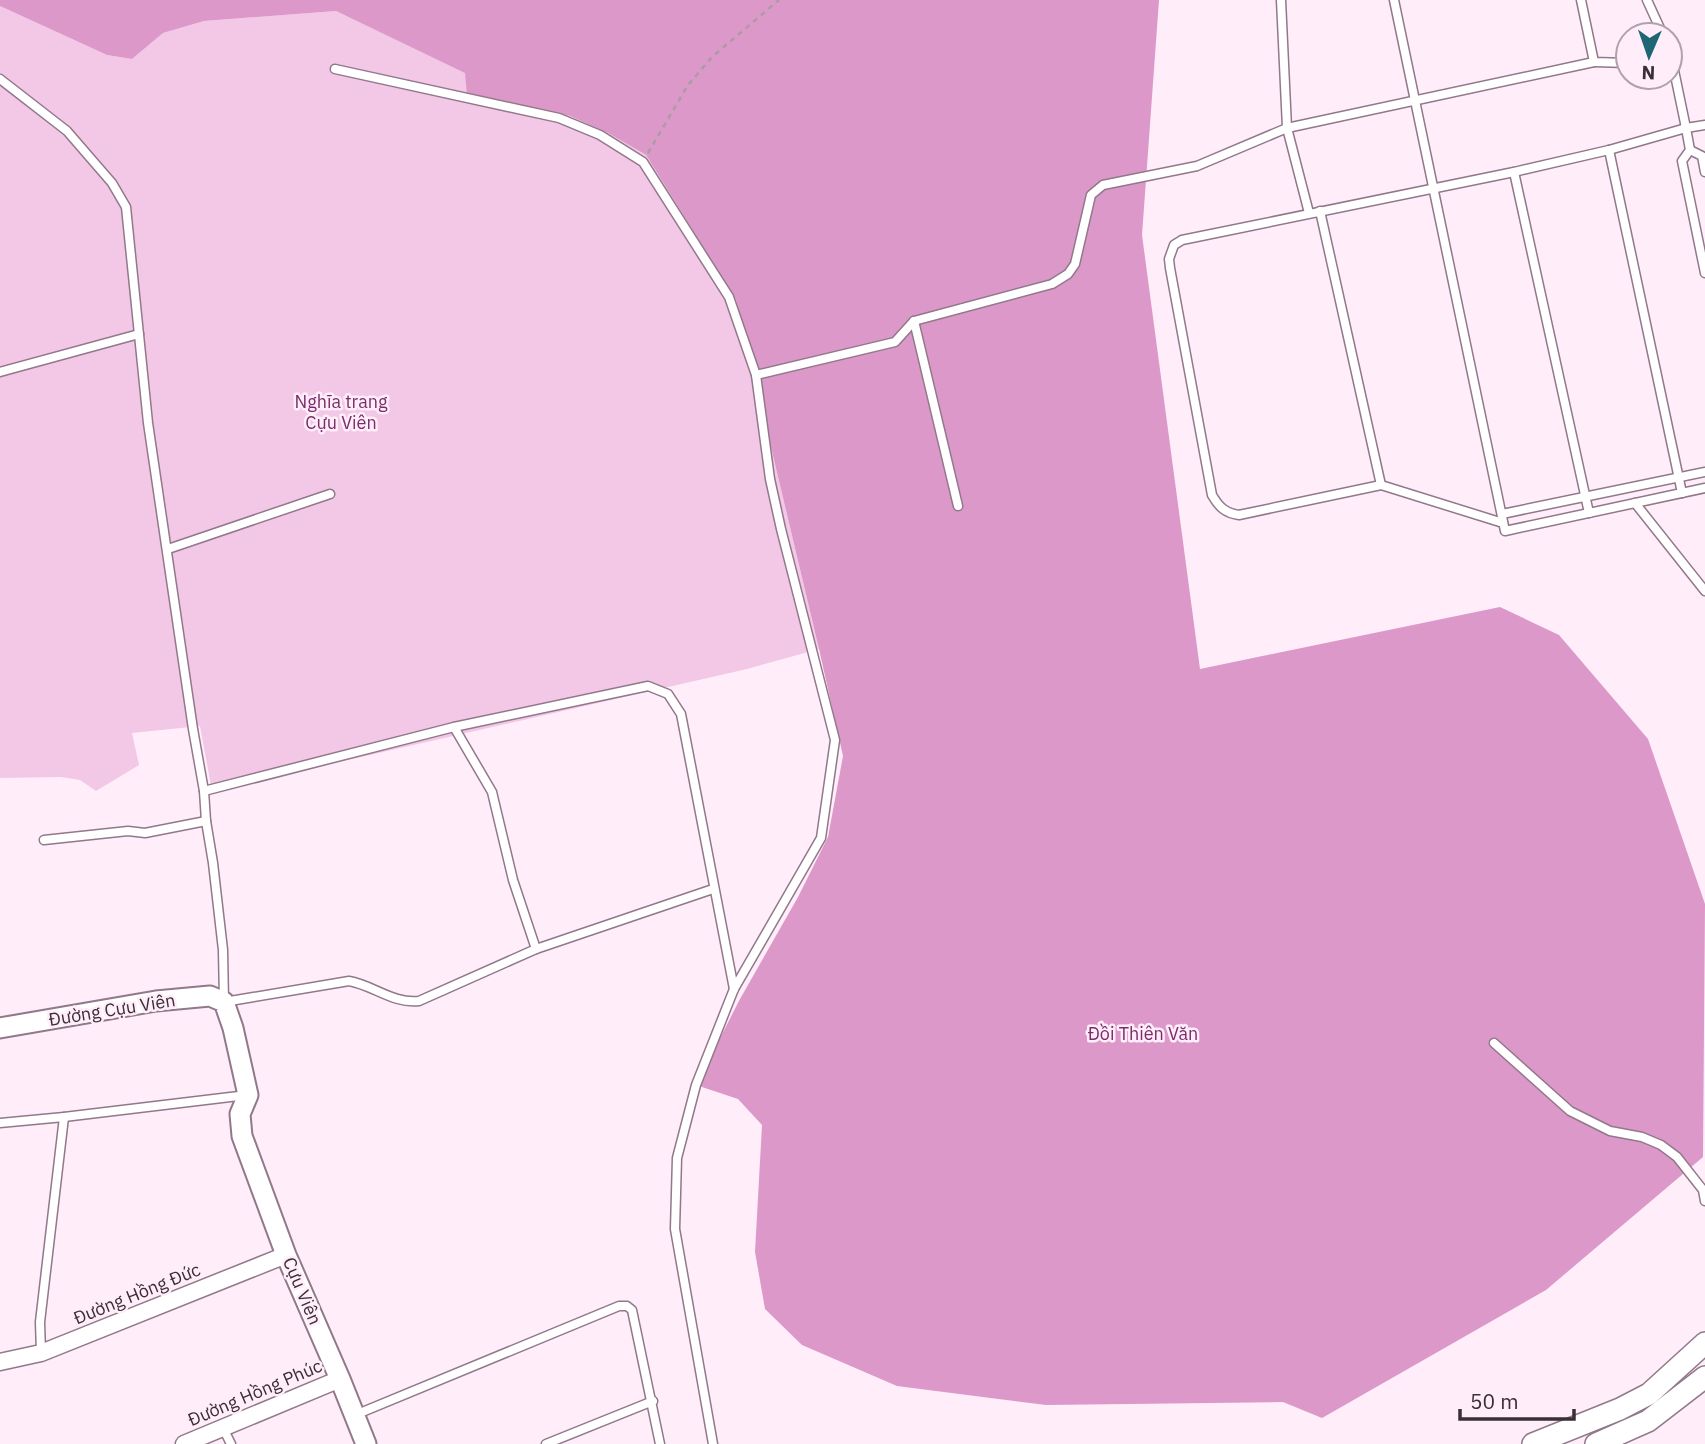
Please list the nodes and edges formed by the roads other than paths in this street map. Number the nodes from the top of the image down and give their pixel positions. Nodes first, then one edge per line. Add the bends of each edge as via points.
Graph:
1 (1281, 0) edge
2 (1394, 0) edge
3 (1581, 0) edge
4 (1647, 0) edge
5 (1657, 21) edge
6 (1594, 62) junction
7 (1614, 63) edge
8 (335, 69) dead end
9 (0, 79) edge
10 (1678, 91) edge
11 (1416, 99) junction
12 (1705, 125) edge
13 (1287, 128) junction
14 (1686, 128) junction
15 (1609, 150) junction
16 (1690, 150) junction
17 (1514, 172) junction
18 (1705, 173) edge
19 (1433, 188) junction
20 (1320, 211) junction
21 (1309, 213) junction
22 (1705, 273) edge
23 (914, 321) junction
24 (139, 334) junction
25 (0, 372) edge
26 (756, 375) junction
27 (1705, 471) edge
28 (1678, 477) junction
29 (1381, 485) junction
30 (1705, 488) edge
31 (330, 494) dead end
32 (1682, 494) junction
33 (1585, 496) junction
34 (1635, 503) junction
35 (958, 506) dead end
36 (1589, 513) junction
37 (1503, 523) junction
38 (168, 549) junction
39 (1705, 591) edge
40 (454, 727) junction
41 (204, 791) junction
42 (206, 821) junction
43 (44, 840) dead end
44 (713, 889) junction
45 (536, 949) junction
46 (734, 989) junction
47 (224, 1002) junction
48 (0, 1028) edge
49 (1494, 1043) dead end
50 (248, 1094) junction
51 (64, 1117) junction
52 (0, 1123) edge
53 (1705, 1201) edge
54 (286, 1255) junction
55 (1705, 1343) edge
56 (41, 1353) junction
57 (0, 1362) edge
58 (1705, 1377) edge
59 (340, 1379) junction
60 (653, 1401) junction
61 (355, 1415) junction
62 (223, 1427) junction
63 (184, 1444) edge
64 (231, 1444) edge
65 (366, 1444) edge
66 (545, 1444) edge
67 (660, 1444) edge
68 (713, 1444) edge
69 (1533, 1444) edge
70 (1596, 1444) edge

1 - 13 lane
2 - 11 lane
3 - 6 lane
4 - 5 lane
6 - 7 lane
6 - 11 lane
8 - 26 lane via 559,118 600,135 643,162 729,296
9 - 24 lane via 68,131 126,207
10 - 14 lane
11 - 13 lane
11 - 19 lane
12 - 14 lane
13 - 21 lane
13 - 23 lane via 1197,166 1103,185 1091,195 1075,264 1068,274 1052,284
14 - 15 lane
14 - 16 lane
15 - 17 lane
15 - 28 lane
16 - 18 lane via 1702,156
16 - 22 lane via 1682,161
17 - 19 lane
17 - 33 lane
19 - 20 lane
19 - 37 lane
20 - 21 lane
20 - 29 lane
21 - 29 lane via 1182,240 1171,252 1170,268 1212,495 1228,514 1239,515
23 - 26 lane via 895,342
23 - 35 lane
24 - 25 lane
24 - 38 lane
26 - 46 lane via 770,479 835,740 821,838
27 - 28 lane
28 - 32 lane
28 - 33 lane
29 - 37 lane
30 - 32 lane
31 - 38 lane
32 - 34 lane
33 - 36 lane
33 - 37 lane
34 - 36 lane
34 - 39 lane
36 - 37 lane
38 - 41 lane
40 - 41 lane
40 - 44 lane via 648,687 668,694 681,714
40 - 45 lane via 492,792 513,880
41 - 42 lane
42 - 43 lane via 145,833
42 - 47 lane via 223,950
44 - 45 lane
44 - 46 lane
45 - 47 lane via 419,1002 398,1000 349,981
46 - 68 lane via 695,1085 677,1158 674,1194 675,1229
47 - 48 street, Đường Cựu Viên via 210,996 156,1001
47 - 50 street
49 - 53 lane via 1570,1111 1610,1131 1661,1145 1677,1157 1703,1190
50 - 51 lane
50 - 54 street, Cựu Viên via 240,1114 242,1136
51 - 52 lane
51 - 56 lane via 40,1322
54 - 56 street, Đường Hồng Đức
54 - 59 street, Cựu Viên
55 - 69 main road via 1649,1394
56 - 57 street, Đường Hồng Đức
58 - 70 main road via 1648,1421
59 - 61 street, Cựu Viên
59 - 62 street, Đường Hồng Phúc
60 - 61 lane via 632,1310 619,1306
60 - 66 lane
60 - 67 lane
61 - 65 street, Cựu Viên
62 - 63 street, Đường Hồng Phúc
62 - 64 lane

